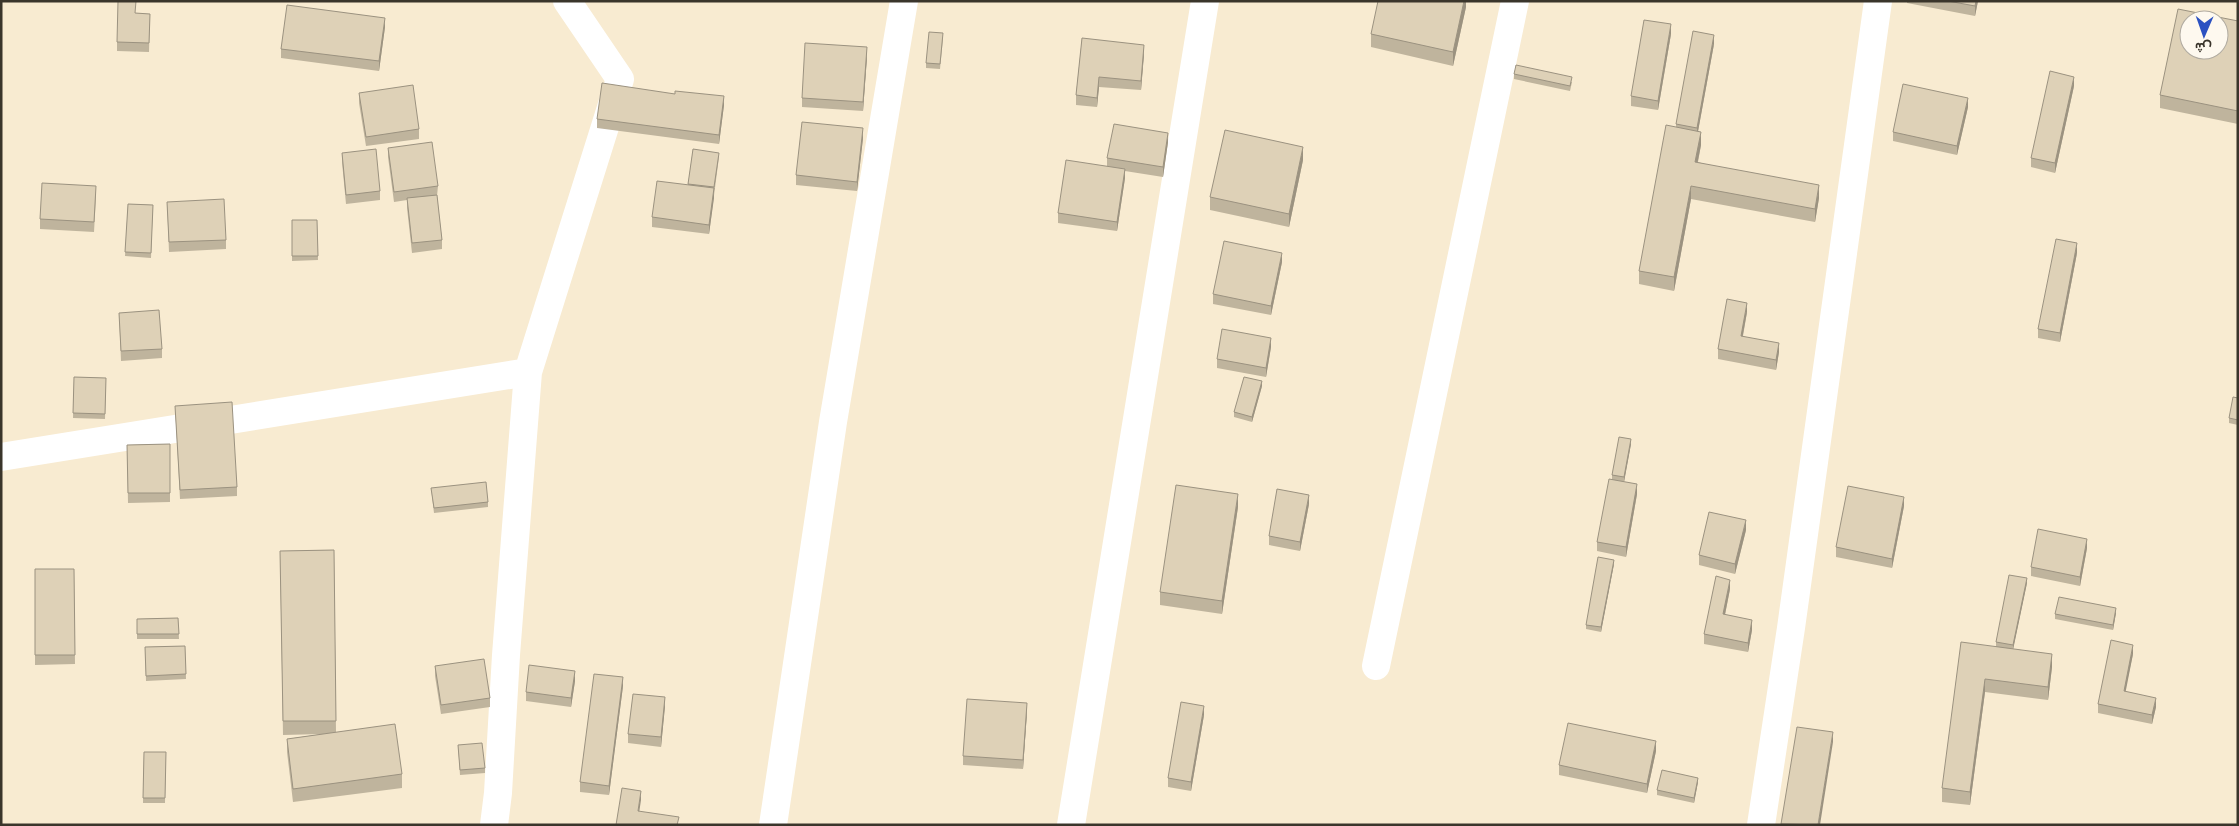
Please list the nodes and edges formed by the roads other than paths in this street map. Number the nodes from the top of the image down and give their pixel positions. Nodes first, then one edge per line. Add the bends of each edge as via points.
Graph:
1 (567, 1) edge
2 (904, 1) edge
3 (1205, 1) edge
4 (1515, 1) edge
5 (1878, 1) edge
6 (528, 372) junction
7 (1, 457) edge
8 (1376, 666) dead end
9 (494, 825) edge
10 (773, 825) edge
11 (1071, 825) edge
12 (1761, 825) edge

1 - 6 street via 620,79
2 - 10 street via 833,422
3 - 11 street
4 - 8 street
5 - 12 street
6 - 7 street
6 - 9 street

